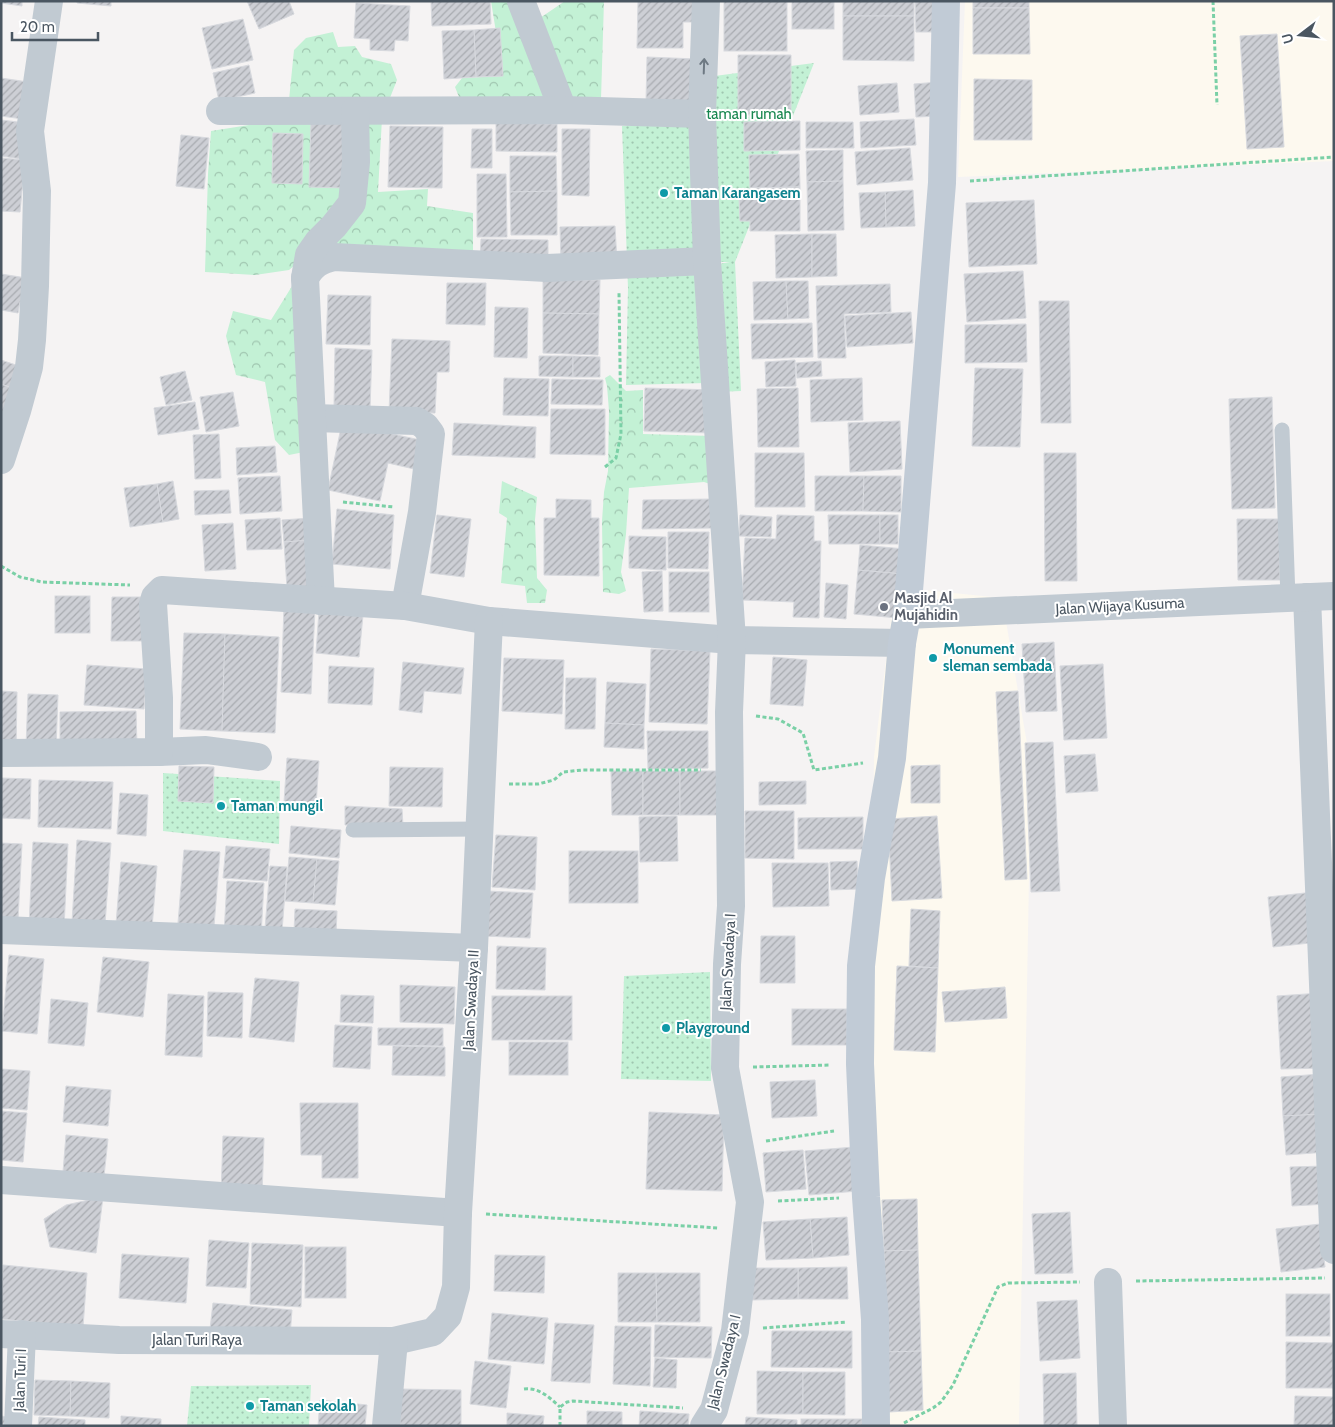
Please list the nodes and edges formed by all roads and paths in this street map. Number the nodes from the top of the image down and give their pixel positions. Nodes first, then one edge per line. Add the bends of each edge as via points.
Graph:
1 (49, 1) edge
2 (520, 1) edge
3 (706, 1) edge
4 (946, 1) edge
5 (1213, 1) edge
6 (1217, 105) dead end
7 (563, 110) junction
8 (220, 111) dead end
9 (355, 111) junction
10 (702, 114) junction
11 (1334, 157) edge
12 (942, 183) junction
13 (707, 261) junction
14 (618, 265) junction
15 (305, 278) junction
16 (312, 418) junction
17 (1282, 430) dead end
18 (1, 460) edge
19 (605, 467) dead end
20 (316, 495) junction
21 (422, 512) junction
22 (1, 566) edge
23 (162, 590) junction
24 (1334, 596) edge
25 (1297, 598) junction
26 (321, 601) junction
27 (405, 606) junction
28 (907, 615) junction
29 (489, 621) junction
30 (732, 640) junction
31 (902, 643) junction
32 (729, 712) junction
33 (159, 752) junction
34 (1, 753) edge
35 (258, 757) dead end
36 (892, 758) junction
37 (729, 768) junction
38 (482, 784) junction
39 (480, 829) junction
40 (352, 830) dead end
41 (1, 930) edge
42 (474, 948) junction
43 (860, 1064) junction
44 (725, 1068) junction
45 (863, 1126) junction
46 (738, 1145) junction
47 (1, 1180) edge
48 (866, 1197) junction
49 (750, 1202) junction
50 (458, 1213) junction
51 (747, 1230) junction
52 (1334, 1250) edge
53 (1108, 1282) dead end
54 (875, 1319) junction
55 (735, 1331) junction
56 (12, 1334) edge
57 (394, 1341) junction
58 (524, 1389) dead end
59 (560, 1407) junction
60 (709, 1418) edge
61 (18, 1426) edge
62 (386, 1426) edge
63 (560, 1426) edge
64 (876, 1426) edge
65 (1113, 1426) edge

1 - 18 street via 30,131 37,191 32,340 29,367
2 - 7 street
10 -> 3 street, Jalan Swadaya I
4 - 12 street
5 - 6 path
7 - 9 street
7 - 10 street
8 - 9 street
9 - 15 street via 356,162 352,203 309,255
10 - 13 street, Jalan Swadaya I
11 - 12 path
12 - 28 street
13 - 14 street
13 - 30 street, Jalan Swadaya I
14 - 15 street via 547,268 334,257 322,259 310,268
14 - 19 path via 621,434 616,458
15 - 16 street
16 - 20 street
16 - 21 street via 417,421 425,426 430,434
17 - 25 lane
20 - 21 path via 340,502
20 - 26 street
21 - 27 street
22 - 23 path via 20,577 42,582 119,583
23 - 26 street
23 - 33 street via 153,604
24 - 25 street, Jalan Wijaya Kusuma
25 - 28 street, Jalan Wijaya Kusuma
25 - 52 street
26 - 27 street
27 - 29 street
28 - 31 street
29 - 30 street
29 - 38 street, Jalan Swadaya II
30 - 31 street
30 - 32 street, Jalan Swadaya I
31 - 36 street
32 - 36 path via 778,719 803,732 814,770
32 - 37 street, Jalan Swadaya I
33 - 34 street
33 - 35 street via 206,750
36 - 43 street via 871,878 861,966
37 - 38 path via 583,770 563,772 554,780 538,784
37 - 44 street, Jalan Swadaya I via 731,906
38 - 39 street, Jalan Swadaya II
39 - 40 lane
39 - 42 street, Jalan Swadaya II
41 - 42 street
42 - 50 street, Jalan Swadaya II
43 - 44 path
43 - 45 street
44 - 46 street, Jalan Swadaya I
45 - 46 path
45 - 48 street
46 - 49 street, Jalan Swadaya I
47 - 50 street
48 - 49 path
48 - 54 street
49 - 51 street, Jalan Swadaya I
50 - 51 path
50 - 57 street, Jalan Swadaya II via 456,1287 448,1316 433,1332
51 - 55 street, Jalan Swadaya I
53 - 65 street
54 - 55 path
54 - 64 street
55 - 60 street, Jalan Swadaya I
56 - 57 street, Jalan Turi Raya via 119,1340
56 - 61 street, Jalan Turi I
57 - 62 street
58 - 59 path via 531,1388 545,1395
59 - 60 path via 574,1401
59 - 63 path

